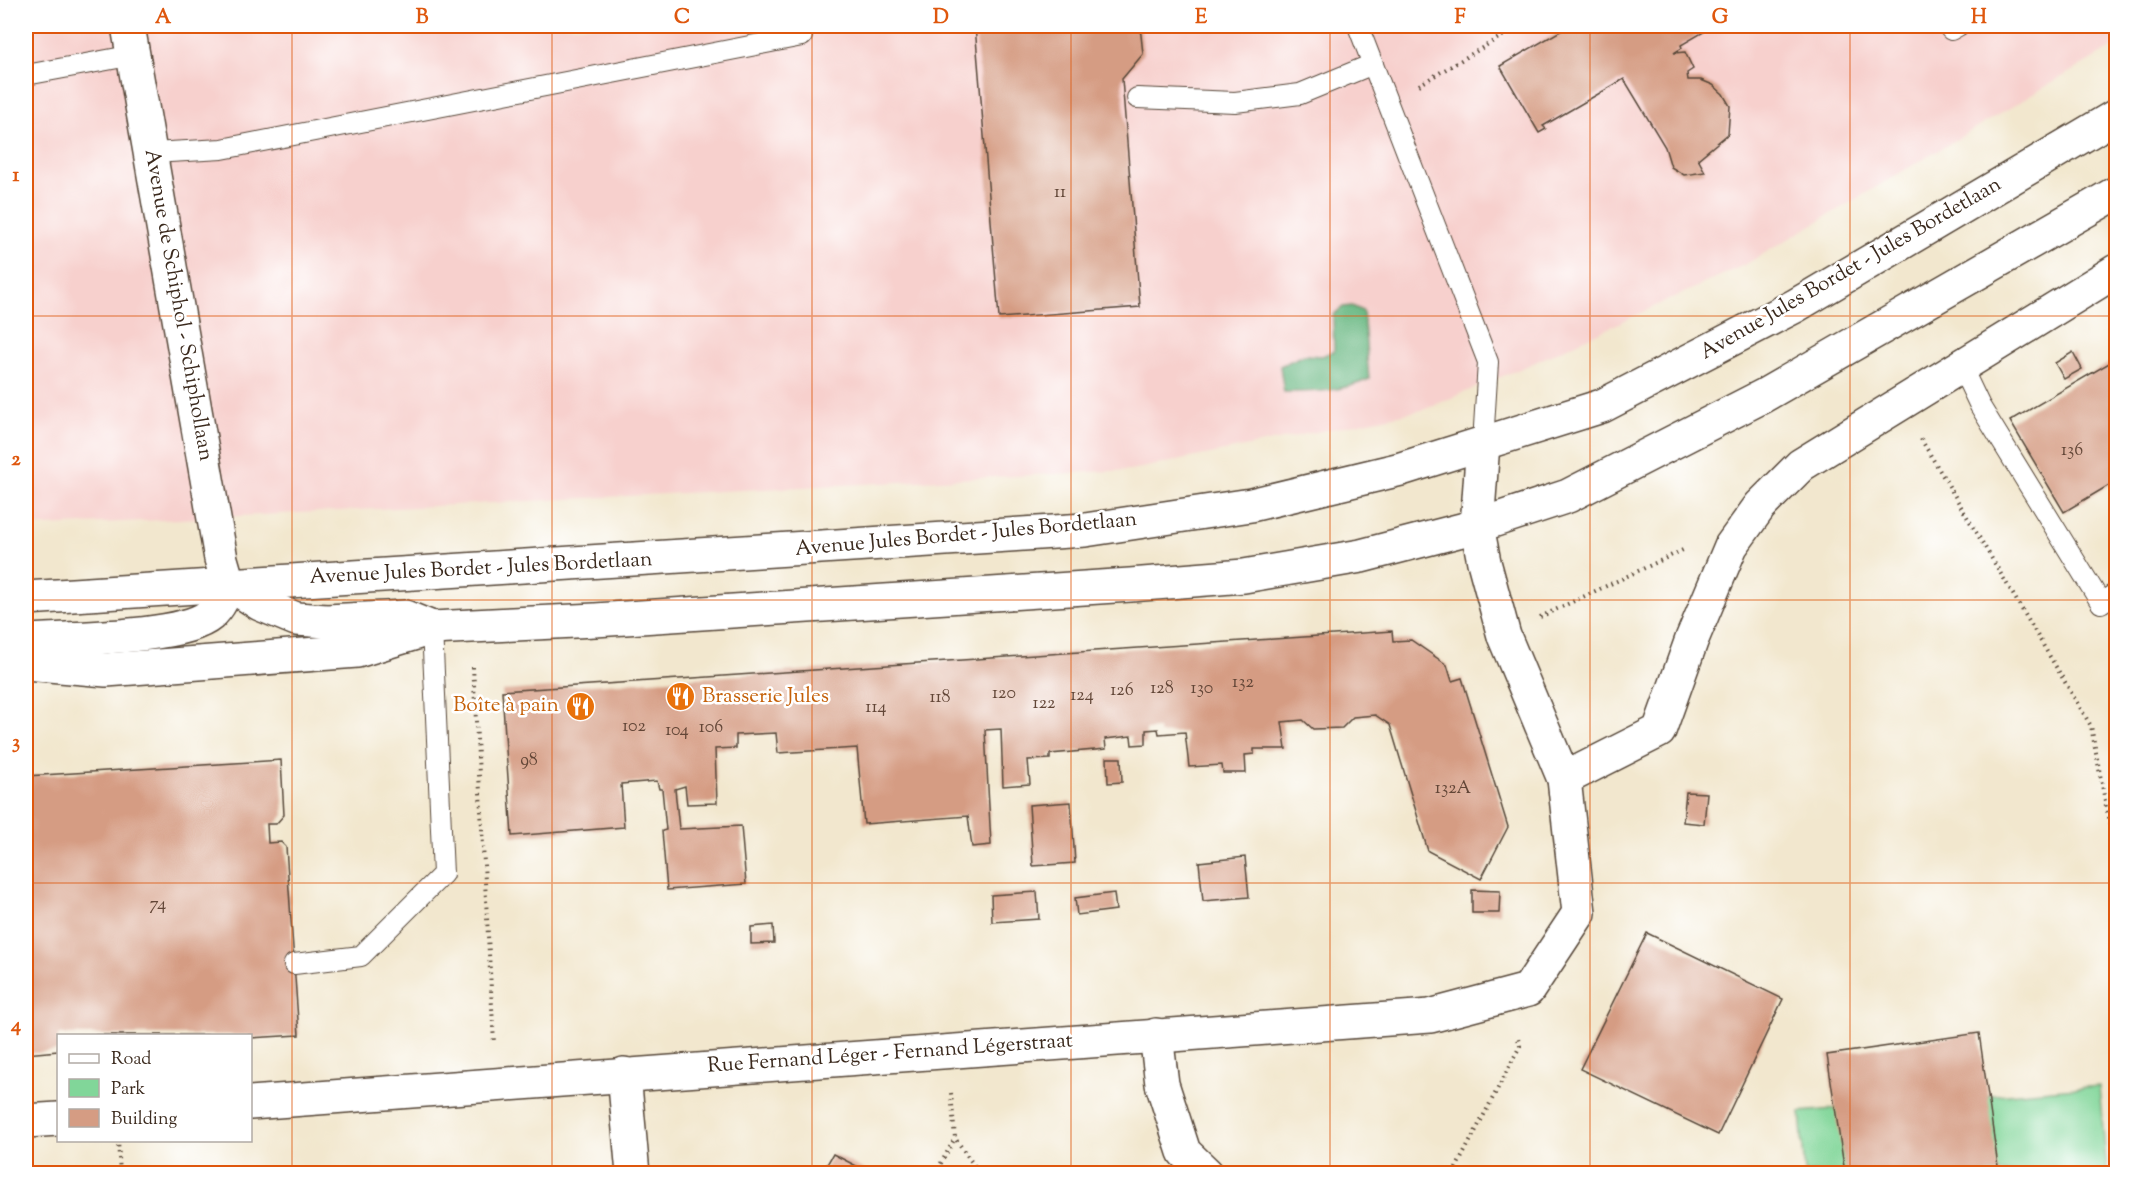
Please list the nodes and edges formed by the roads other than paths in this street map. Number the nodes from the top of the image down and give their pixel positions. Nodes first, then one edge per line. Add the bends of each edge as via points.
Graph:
1 (1358, 26) edge
2 (1948, 26) edge
3 (1959, 26) edge
4 (131, 33) edge
5 (802, 36) dead end
6 (1373, 64) junction
7 (26, 75) edge
8 (1137, 98) dead end
9 (2116, 116) edge
10 (152, 153) junction
11 (2116, 193) edge
12 (2116, 271) edge
13 (1961, 366) junction
14 (1483, 443) junction
15 (1477, 526) junction
16 (228, 583) junction
17 (2116, 593) edge
18 (26, 598) edge
19 (432, 628) junction
20 (26, 641) edge
21 (26, 663) edge
22 (1564, 779) junction
23 (294, 964) dead end
24 (1156, 1035) junction
25 (624, 1074) junction
26 (252, 1103) edge
27 (57, 1119) edge
28 (26, 1121) edge
29 (633, 1173) edge
30 (1207, 1173) edge

1 - 6 lane
2 - 3 lane via 1951,30
4 - 7 lane
4 - 10 main road, Avenue de Schiphol - Schiphollaan
5 - 10 lane via 216,150
6 - 8 lane via 1300,94 1235,102
6 - 14 lane via 1488,362
9 - 14 main road, Avenue Jules Bordet - Jules Bordetlaan via 1795,306 1612,401
10 - 16 main road, Avenue de Schiphol - Schiphollaan
11 - 15 main road, Avenue Jules Bordet - Jules Bordetlaan via 1763,396 1568,496
12 - 13 main road
13 - 17 lane via 1980,406 2101,603
13 - 22 main road via 1801,465 1760,506 1731,546 1659,731
14 - 15 main road, Rue Fernand Léger - Fernand Légerstraat
14 - 16 main road, Avenue Jules Bordet - Jules Bordetlaan via 1401,469 1251,505 1085,530
15 - 19 main road, Avenue Jules Bordet - Jules Bordetlaan via 1361,556 1245,576
15 - 22 main road, Rue Fernand Léger - Fernand Légerstraat via 1503,636
16 - 18 main road, Avenue Jules Bordet - Jules Bordetlaan
16 - 19 main road, Avenue Jules Bordet - Jules Bordetlaan via 260,604 296,619 405,617
16 - 20 main road via 222,600 208,616 183,626
19 - 21 main road, Avenue Jules Bordet - Jules Bordetlaan via 357,651 106,670
19 - 23 lane via 443,874 361,956
22 - 24 main road, Rue Fernand Léger - Fernand Légerstraat via 1579,913 1528,990 1430,1016
24 - 25 main road, Rue Fernand Léger - Fernand Légerstraat
24 - 30 main road via 1162,1084 1184,1152
25 - 26 main road, Rue Fernand Léger - Fernand Légerstraat
25 - 29 main road
27 - 28 main road

